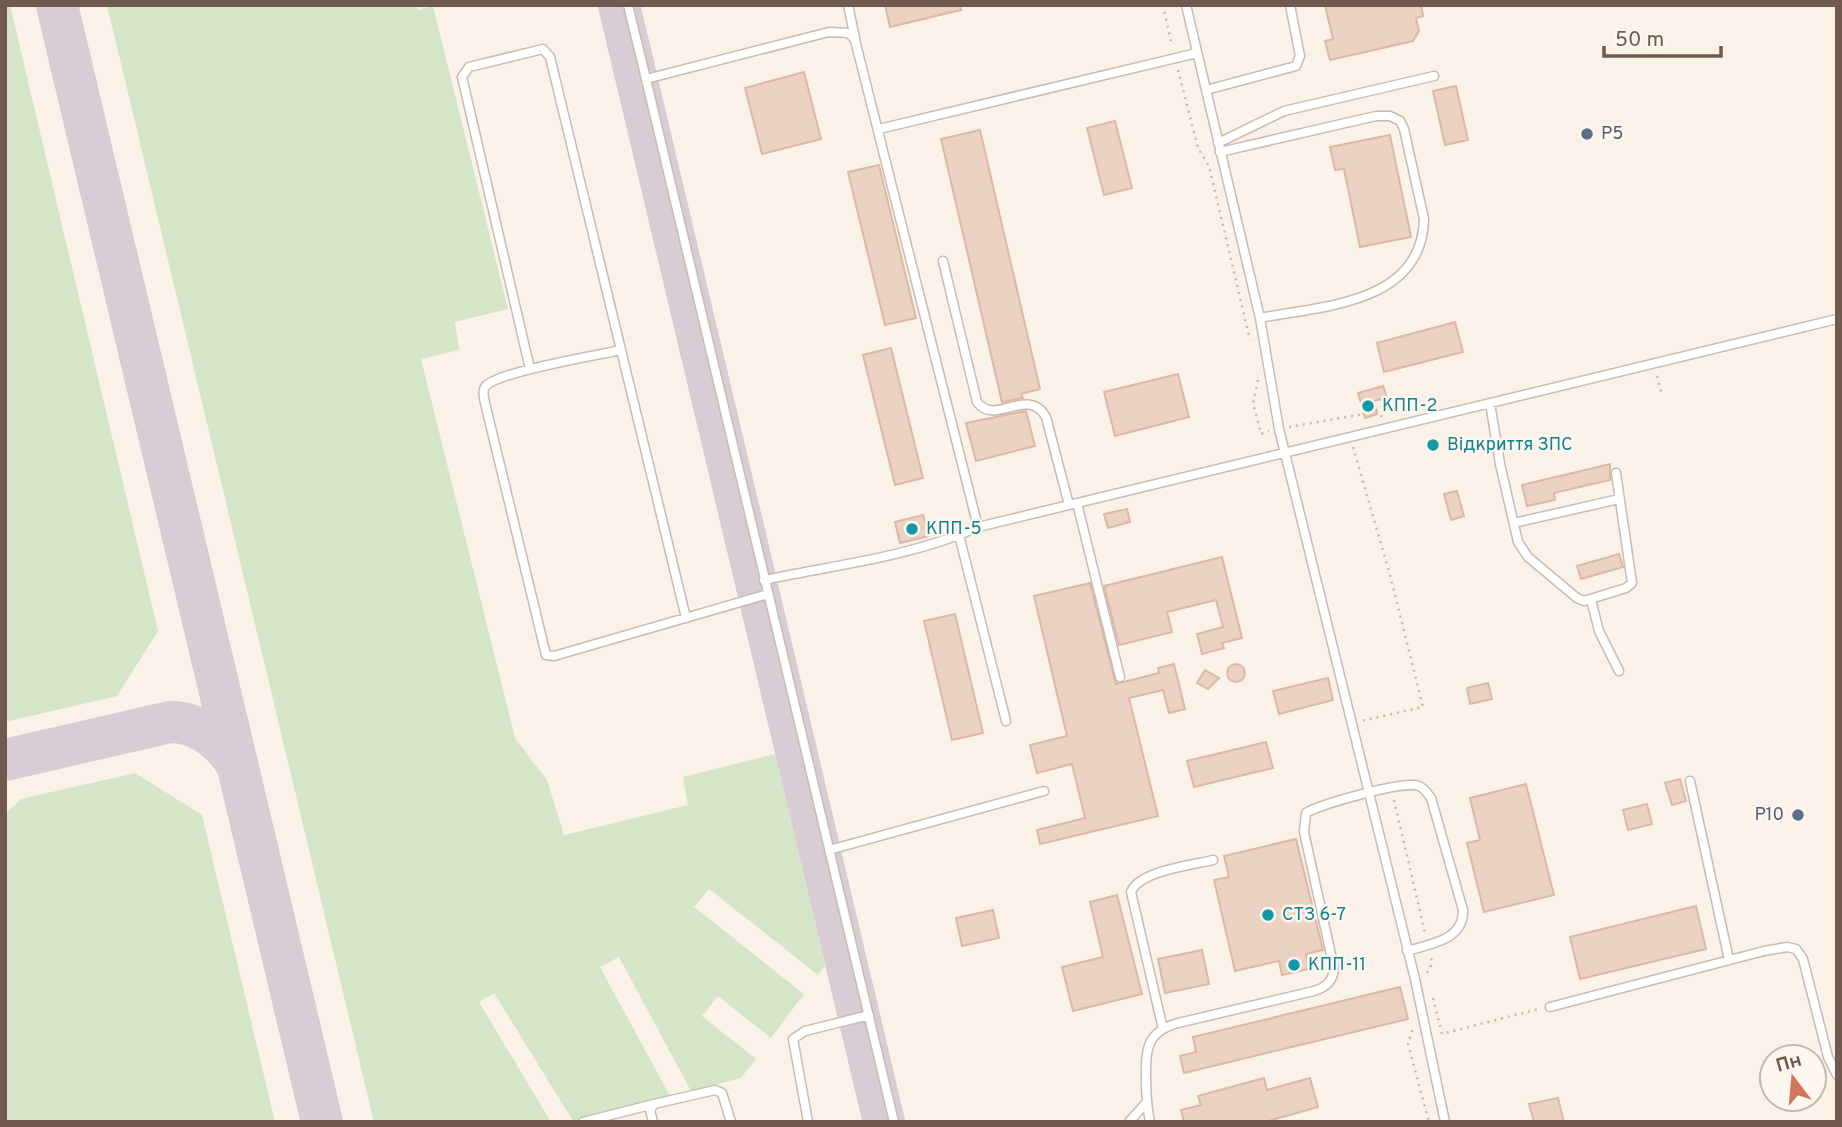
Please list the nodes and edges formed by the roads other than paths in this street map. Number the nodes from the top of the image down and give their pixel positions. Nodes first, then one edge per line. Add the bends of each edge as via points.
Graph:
1 (628, 5) edge
2 (848, 5) edge
3 (1186, 5) edge
4 (1290, 5) edge
5 (855, 40) junction
6 (1197, 53) junction
7 (1434, 76) dead end
8 (646, 79) junction
9 (1206, 90) junction
10 (879, 129) junction
11 (1219, 147) junction
12 (943, 261) dead end
13 (1260, 318) junction
14 (1837, 319) edge
15 (621, 351) junction
16 (530, 369) junction
17 (1490, 403) junction
18 (1285, 452) junction
19 (1616, 473) dead end
20 (1619, 499) junction
21 (1073, 504) junction
22 (1514, 523) junction
23 (978, 527) junction
24 (959, 535) junction
25 (764, 580) junction
26 (768, 594) junction
27 (1591, 600) junction
28 (686, 618) junction
29 (1619, 671) dead end
30 (1120, 677) dead end
31 (1006, 721) dead end
32 (1690, 781) dead end
33 (1044, 791) dead end
34 (1368, 793) junction
35 (829, 850) junction
36 (1213, 860) dead end
37 (1408, 951) junction
38 (1729, 960) junction
39 (1550, 1007) road end
40 (869, 1016) junction
41 (1163, 1029) junction
42 (1837, 1075) edge
43 (1146, 1103) junction
44 (654, 1104) junction
45 (583, 1122) edge
46 (653, 1122) edge
47 (731, 1122) edge
48 (808, 1122) edge
49 (894, 1122) edge
50 (1129, 1122) edge
51 (1150, 1122) edge
52 (1445, 1122) edge

1 - 8 lane
2 - 5 lane
3 - 6 lane
4 - 9 lane via 1300,56 1296,66
5 - 8 lane via 849,33 830,32
5 - 10 lane
6 - 9 lane
6 - 10 lane
7 - 11 lane via 1284,111
8 - 25 lane
9 - 11 lane
10 - 23 lane
11 - 13 lane
11 - 13 lane via 1376,116 1400,121 1404,130 1424,219 1420,243 1406,267 1374,294
12 - 21 lane via 977,402 989,410 1028,404 1041,409
13 - 18 lane
14 - 17 lane
15 - 16 lane
15 - 16 lane via 550,57 546,50 539,50 468,67 462,77
15 - 28 lane
16 - 28 lane via 487,384 484,394 547,657
17 - 18 lane
17 - 22 lane
18 - 21 lane
18 - 34 lane
19 - 20 lane
20 - 22 lane
20 - 27 lane via 1632,583
21 - 23 lane
21 - 30 lane
22 - 27 lane via 1518,542 1528,557 1577,598
23 - 24 lane
24 - 25 lane
24 - 31 lane
25 - 26 lane
26 - 28 lane
26 - 35 lane
27 - 29 lane via 1599,631
32 - 38 lane
33 - 35 lane
34 - 37 lane
34 - 37 lane via 1420,786 1431,798 1463,909 1456,932
34 - 41 lane via 1312,809 1304,820 1334,968 1329,983 1314,991
35 - 40 lane
36 - 41 lane via 1149,876 1131,892
37 - 52 lane
38 - 39 lane
38 - 42 lane via 1787,947 1801,953 1828,1058
40 - 48 lane via 805,1031 793,1040
40 - 49 lane
41 - 43 lane via 1147,1049
43 - 50 lane
43 - 51 lane
44 - 45 lane
44 - 46 lane via 650,1110
44 - 47 lane via 715,1090 722,1093

